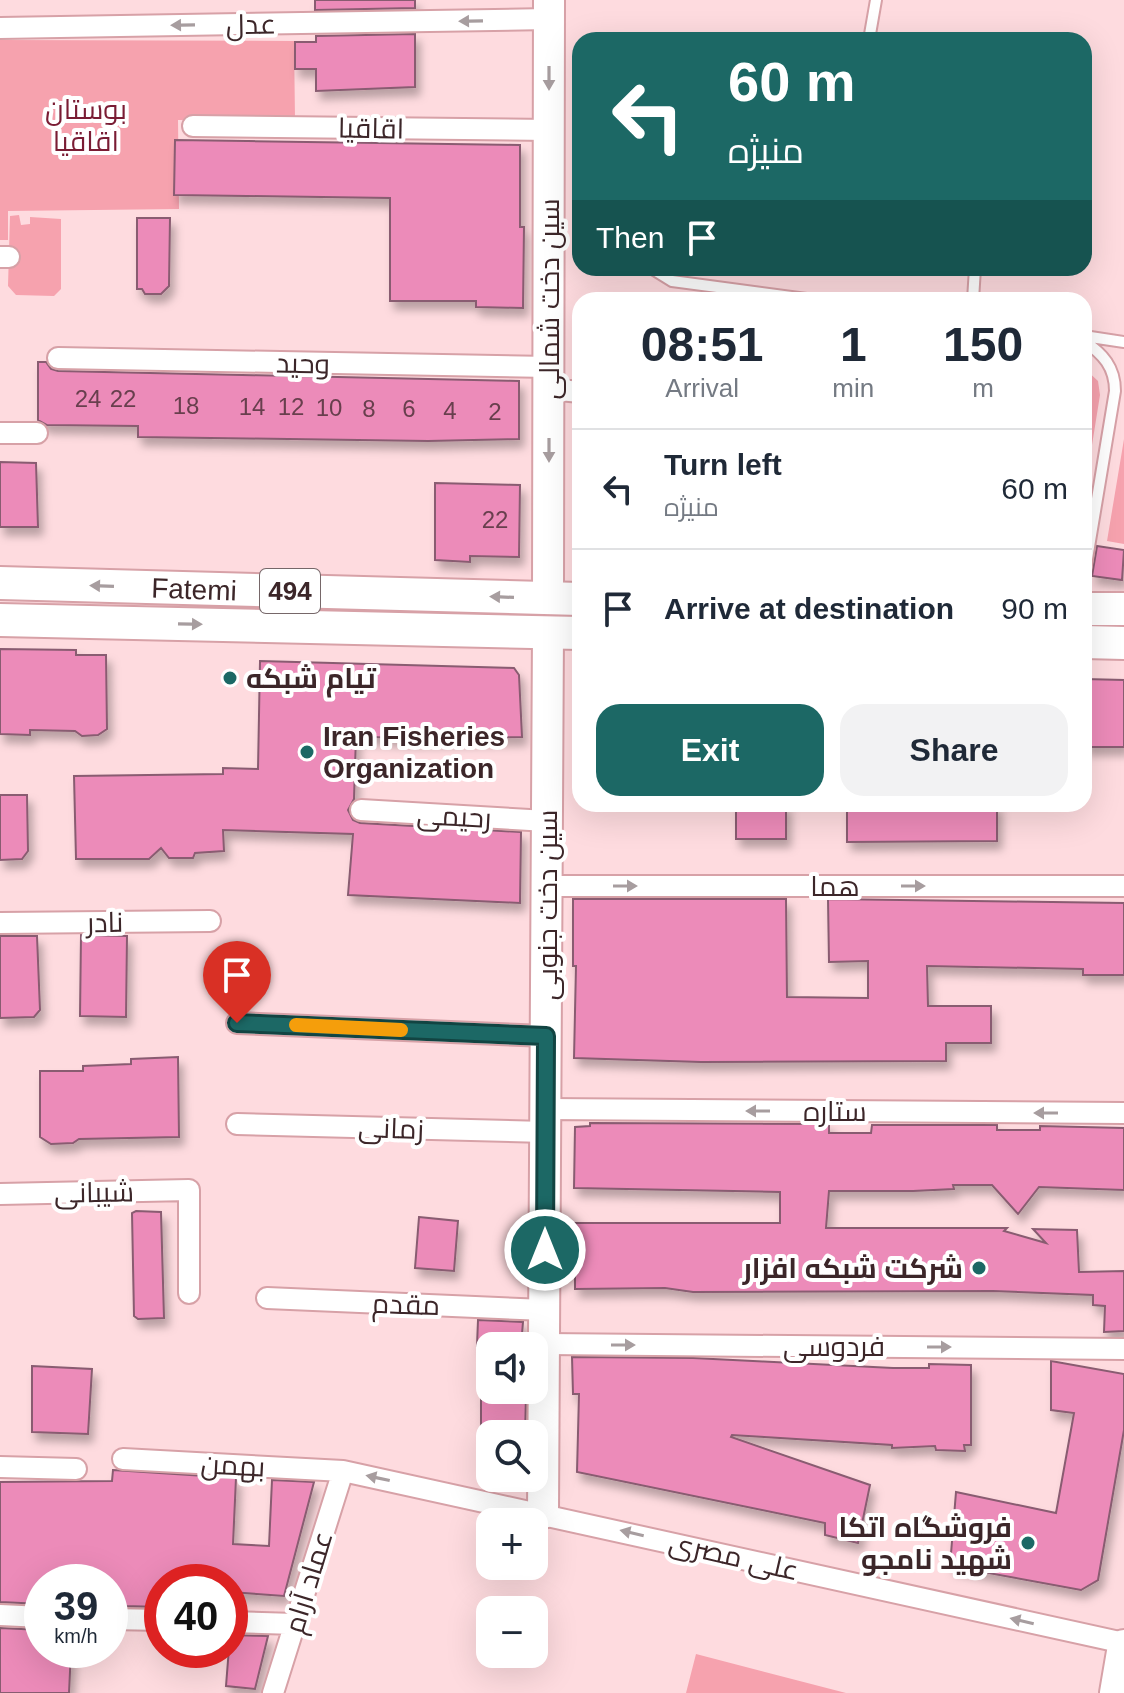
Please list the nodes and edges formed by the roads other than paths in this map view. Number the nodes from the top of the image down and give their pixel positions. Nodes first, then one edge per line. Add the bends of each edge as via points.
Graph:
1 (876, 0) edge
2 (549, 10) edge
3 (0, 28) edge
4 (870, 32) edge
5 (193, 126) dead end
6 (549, 130) junction
7 (664, 276) edge
8 (754, 292) edge
9 (1092, 340) edge
10 (1124, 342) edge
11 (1092, 346) edge
12 (58, 358) dead end
13 (549, 378) junction
14 (572, 388) edge
15 (0, 433) edge
16 (37, 433) dead end
17 (1092, 529) edge
18 (0, 583) edge
19 (564, 599) edge
20 (1092, 609) edge
21 (1124, 609) edge
22 (0, 620) edge
23 (548, 632) junction
24 (572, 633) edge
25 (1092, 642) edge
26 (1124, 643) edge
27 (361, 810) dead end
28 (547, 821) junction
29 (547, 886) junction
30 (1124, 886) edge
31 (210, 921) dead end
32 (0, 923) edge
33 (237, 1023) dead end
34 (546, 1036) junction
35 (1124, 1113) edge
36 (546, 1121) junction
37 (237, 1124) dead end
38 (0, 1194) edge
39 (189, 1293) dead end
40 (267, 1298) dead end
41 (545, 1310) junction
42 (545, 1332) edge
43 (548, 1344) edge
44 (1124, 1349) edge
45 (544, 1404) edge
46 (123, 1459) dead end
47 (0, 1467) edge
48 (76, 1469) dead end
49 (343, 1471) junction
50 (519, 1508) edge
51 (543, 1508) edge
52 (548, 1514) edge
53 (0, 1615) edge
54 (24, 1616) edge
55 (248, 1623) edge
56 (295, 1624) junction
57 (1124, 1645) edge
58 (273, 1693) edge
59 (1116, 1693) edge

1 - 4 lane
2 -> 3 street, عدل
2 -> 6 street, سین دخت شمالی
5 - 6 street, اقاقیا
6 - 13 street, سین دخت شمالی
7 - 8 lane
9 - 10 lane
11 - 17 lane via 1110,365 1115,391
12 - 13 street, وحید
13 - 14 street, وحید
13 -> 19 street, سین دخت شمالی
15 - 16 street
19 -> 18 main road, Fatemi / 494
19 - 23 main road
20 - 21 main road
22 -> 23 main road, Fatemi / 494
23 - 24 main road, Fatemi / 494
23 - 28 street, سین دخت جنوبی
25 - 26 main road
27 - 28 street, رحیمی
28 - 29 street, سین دخت جنوبی
29 -> 30 street, هما
29 - 34 street, سین دخت جنوبی
31 - 32 street, نادر
33 - 34 street
34 - 36 street, سین دخت جنوبی
35 -> 36 street, ستاره
36 - 37 street, زمانی
36 - 41 street, سین دخت جنوبی
38 - 39 street, شیبانی via 189,1190
40 - 41 street, مقدم
41 - 42 street, سین دخت جنوبی
43 -> 44 street, فردوسی
45 - 51 street, سین دخت جنوبی
46 - 49 street, بهمن
47 - 48 street
50 -> 49 street, علی مصری
49 - 56 street, عماد آرام
57 -> 52 street, علی مصری
53 - 54 street
55 - 56 street
56 - 58 street, عماد آرام
57 - 59 main road

